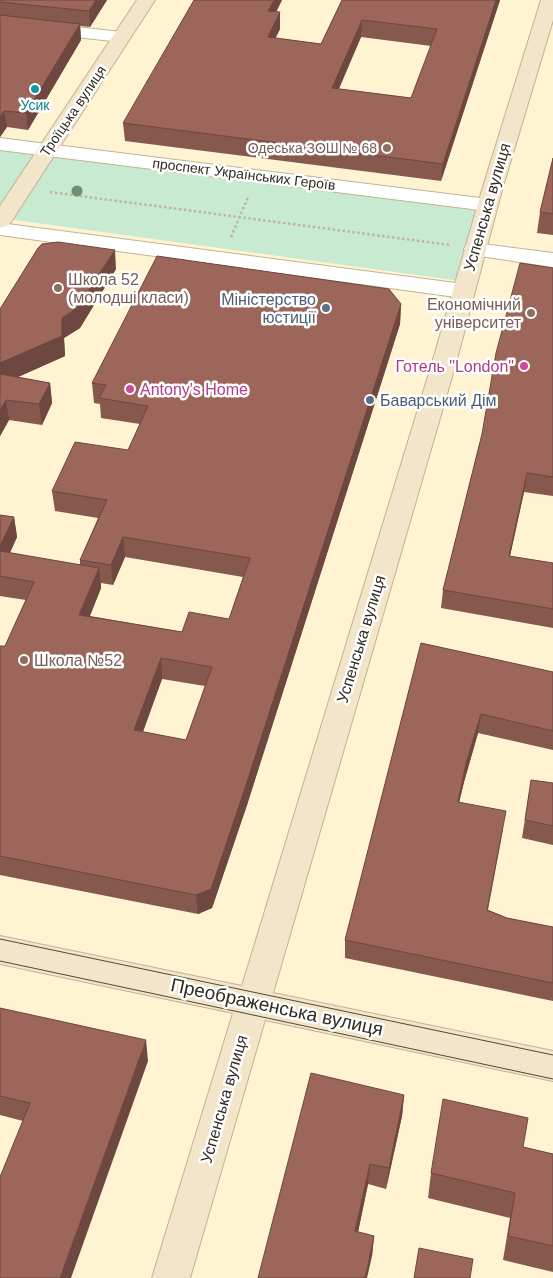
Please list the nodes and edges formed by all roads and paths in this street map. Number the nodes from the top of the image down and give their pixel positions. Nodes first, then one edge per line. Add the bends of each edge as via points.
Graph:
1 (146, 0) edge
2 (551, 3) edge
3 (0, 24) edge
4 (122, 37) junction
5 (0, 144) edge
6 (48, 149) junction
7 (258, 176) junction
8 (21, 188) junction
9 (488, 204) junction
10 (240, 217) junction
11 (0, 222) edge
12 (0, 229) edge
13 (475, 249) junction
14 (221, 258) junction
15 (553, 260) edge
16 (463, 291) junction
17 (0, 950) edge
18 (253, 1002) junction
19 (553, 1066) edge
20 (171, 1278) edge

1 - 4 street, Троїцька вулиця
2 - 9 street, Успенська вулиця
3 - 4 street
4 - 6 street, Троїцька вулиця
5 - 6 street, проспект Українських Героїв
6 - 7 street, проспект Українських Героїв
6 - 8 street, Троїцька вулиця
7 - 9 street, проспект Українських Героїв
7 - 10 path
8 - 10 path
8 - 11 street, Троїцька вулиця
9 - 13 street, Успенська вулиця
10 - 13 path
10 - 14 path
12 - 14 street
13 - 15 street
13 - 16 street, Успенська вулиця
14 - 16 street
16 - 18 street, Успенська вулиця
17 - 18 street, Преображенська вулиця
18 - 19 street, Преображенська вулиця
18 - 20 street, Успенська вулиця

